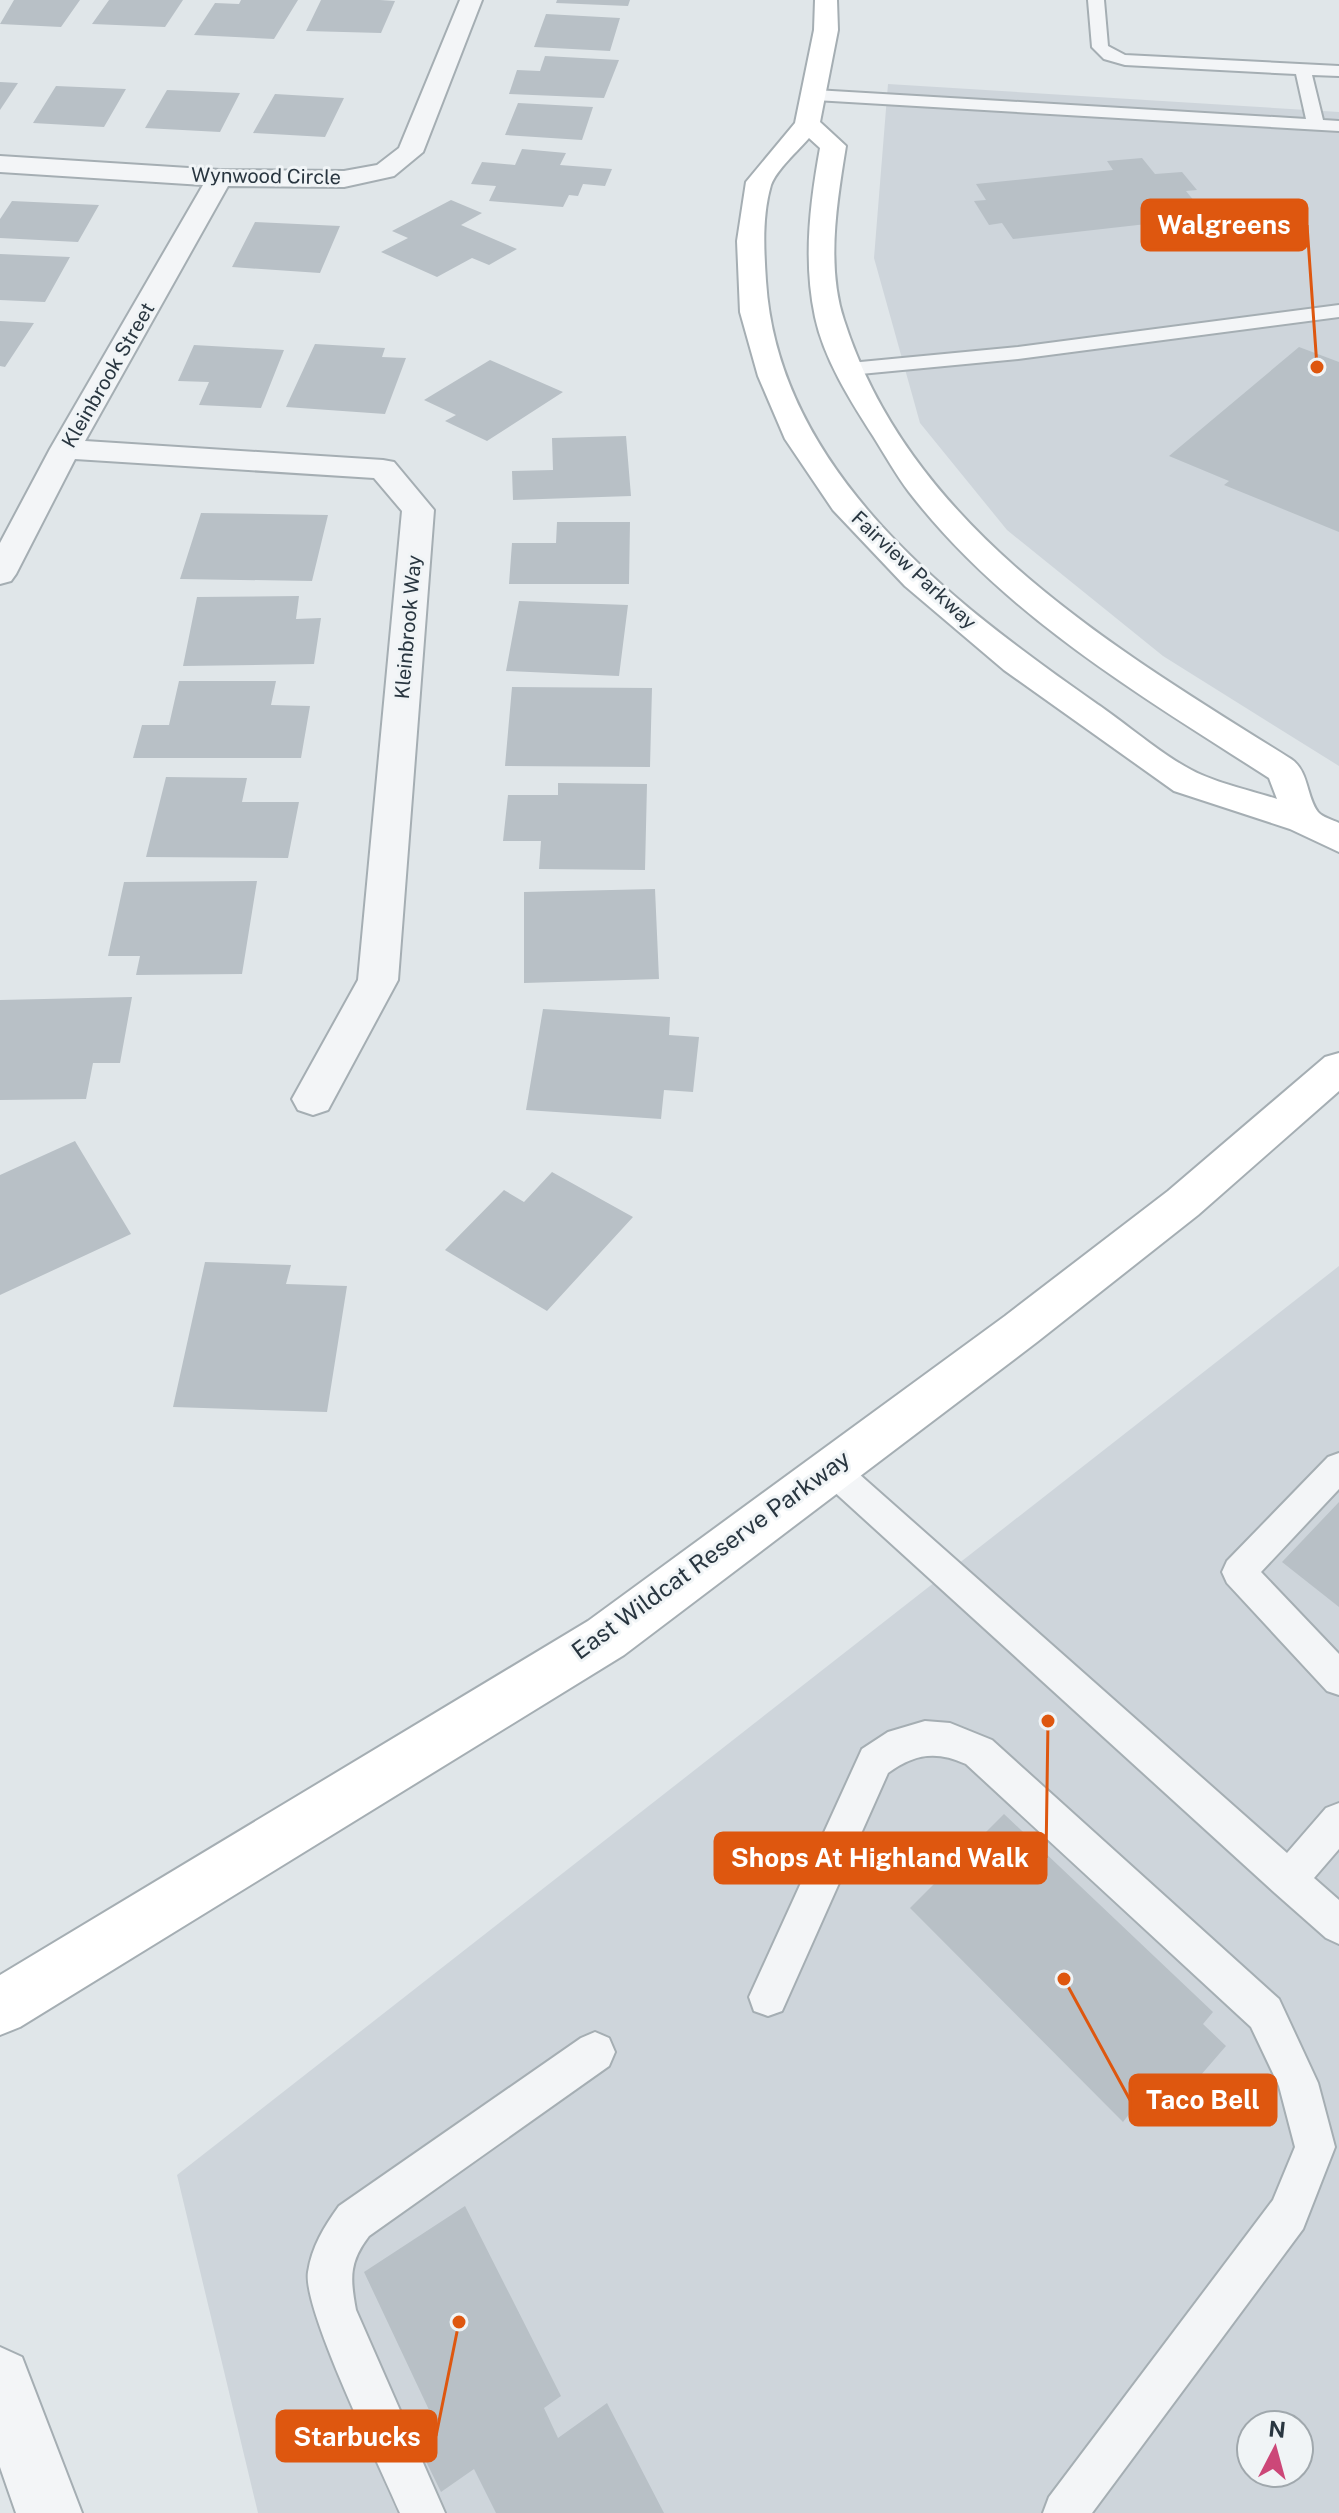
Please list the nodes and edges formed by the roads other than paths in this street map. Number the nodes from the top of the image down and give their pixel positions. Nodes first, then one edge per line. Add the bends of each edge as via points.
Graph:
1 (471, 0) edge
2 (826, 0) edge
3 (1096, 0) edge
4 (1303, 69) junction
5 (1339, 71) edge
6 (815, 95) junction
7 (807, 124) junction
8 (1316, 125) junction
9 (1339, 126) edge
10 (0, 164) edge
11 (220, 178) junction
12 (1339, 311) edge
13 (850, 369) junction
14 (65, 449) junction
15 (0, 574) edge
16 (1303, 820) junction
17 (1339, 839) edge
18 (1339, 1068) edge
19 (313, 1099) dead end
20 (1339, 1467) edge
21 (830, 1468) junction
22 (1339, 1679) edge
23 (1339, 1821) edge
24 (1288, 1880) junction
25 (1339, 1925) edge
26 (768, 1997) dead end
27 (0, 2007) edge
28 (595, 2052) dead end
29 (0, 2379) edge
30 (49, 2513) edge
31 (423, 2513) edge
32 (1065, 2513) edge

1 - 11 street, Wynwood Circle via 410,152 385,171 344,179
2 - 6 main road, Fairview Parkway
3 - 4 lane via 1100,47 1110,56
4 - 5 lane
4 - 8 lane
6 - 7 main road, Fairview Parkway
6 - 8 lane
7 - 13 main road via 833,146 822,259 829,318
7 - 16 main road, Fairview Parkway via 759,182 750,241 754,312 800,439 844,503 917,579 1016,663 1187,783
8 - 9 lane
10 - 11 street, Wynwood Circle
11 - 14 street, Kleinbrook Street
12 - 13 lane
13 - 16 main road via 921,487 1007,578 1106,658 1284,771
14 - 15 street, Kleinbrook Street
14 - 19 street, Kleinbrook Way via 383,469 418,510 378,980
16 - 17 main road, Fairview Parkway
18 - 21 main road, East Wildcat Reserve Parkway via 1183,1203
20 - 22 lane via 1239,1572
21 - 24 lane
21 - 27 main road, East Wildcat Reserve Parkway via 606,1638
23 - 24 lane
24 - 25 lane
26 - 32 lane via 875,1761 899,1742 927,1736 954,1739 979,1752 1265,2013 1298,2083 1315,2147 1294,2200
28 - 31 lane via 354,2221 336,2245 328,2275 335,2312
29 - 30 street

